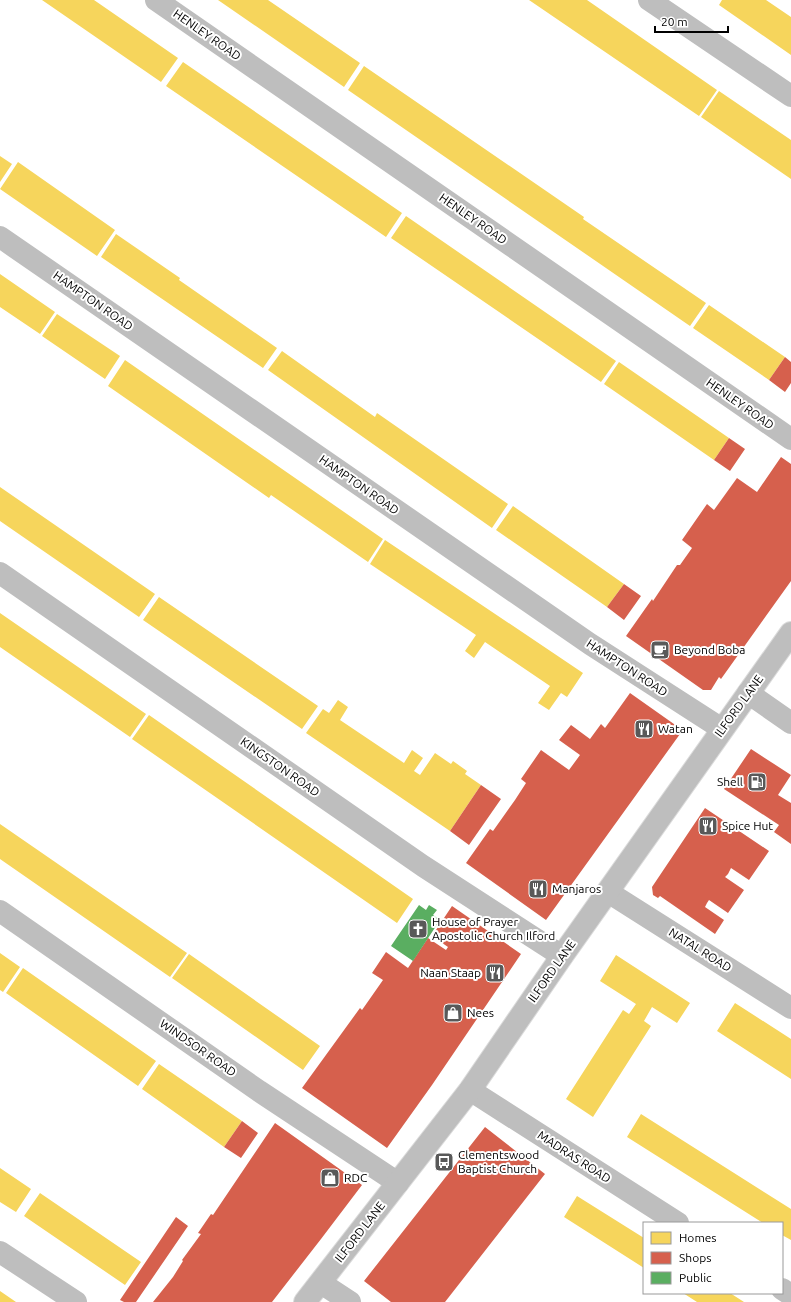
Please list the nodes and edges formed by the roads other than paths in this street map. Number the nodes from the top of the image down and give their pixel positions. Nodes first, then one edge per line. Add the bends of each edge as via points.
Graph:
1 (156, 0) edge
2 (649, 0) edge
3 (791, 96) edge
4 (0, 237) edge
5 (791, 439) edge
6 (0, 573) edge
7 (791, 633) edge
8 (748, 693) junction
9 (791, 723) edge
10 (722, 729) junction
11 (608, 892) junction
12 (0, 911) edge
13 (562, 956) junction
14 (791, 1008) edge
15 (470, 1090) junction
16 (398, 1183) junction
17 (676, 1222) edge
18 (0, 1252) edge
19 (321, 1283) junction
20 (76, 1302) edge
21 (305, 1302) edge
22 (350, 1302) edge

1 - 5 street, HENLEY ROAD
2 - 3 street
4 - 10 street, HAMPTON ROAD via 590,644
6 - 13 street, KINGSTON ROAD via 423,866
7 - 8 street, ILFORD LANE
8 - 9 street
8 - 10 street, ILFORD LANE
10 - 11 street, ILFORD LANE
11 - 13 street, ILFORD LANE
11 - 14 street, NATAL ROAD
12 - 16 street, WINDSOR ROAD via 259,1091
13 - 15 street, ILFORD LANE
15 - 16 street, ILFORD LANE
15 - 17 street, MADRAS ROAD
16 - 19 street, ILFORD LANE
18 - 20 street
19 - 21 street, ILFORD LANE
19 - 22 street

